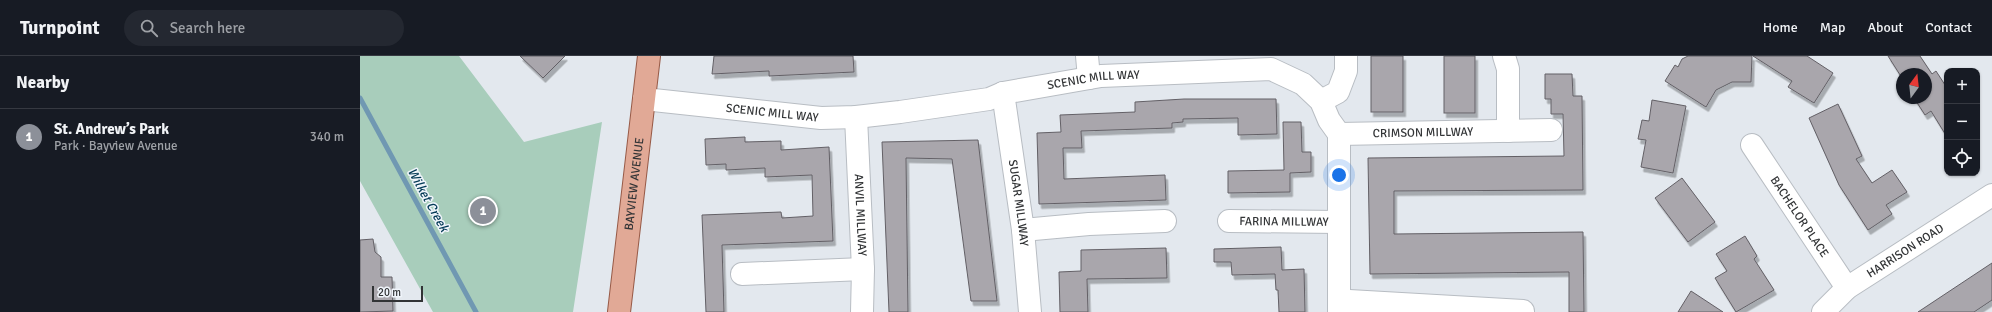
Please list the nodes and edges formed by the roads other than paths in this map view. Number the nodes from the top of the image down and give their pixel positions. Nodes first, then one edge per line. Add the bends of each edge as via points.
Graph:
1 (649, 56) edge
2 (1087, 56) edge
3 (1346, 56) edge
4 (1504, 56) edge
5 (1089, 78) junction
6 (1003, 93) junction
7 (644, 99) junction
8 (1321, 101) junction
9 (856, 117) junction
10 (1551, 130) dead end
11 (1508, 131) junction
12 (1338, 134) junction
13 (1752, 145) dead end
14 (1992, 195) edge
15 (1165, 221) dead end
16 (1229, 221) dead end
17 (1339, 222) junction
18 (1023, 230) junction
19 (863, 269) junction
20 (742, 274) dead end
21 (1847, 288) junction
22 (1340, 307) edge
23 (619, 312) edge
24 (862, 312) edge
25 (1030, 312) edge
26 (1523, 312) edge
27 (1823, 312) edge

1 - 7 main road, BAYVIEW AVENUE
2 - 5 street
3 - 8 street via 1346,71 1338,92
4 - 11 street via 1508,69
5 - 6 street, SCENIC MILL WAY
5 - 8 street, SCENIC MILL WAY via 1271,69 1303,84
6 - 9 street, SCENIC MILL WAY via 981,100
6 - 18 street, SUGAR MILLWAY
7 - 9 street, SCENIC MILL WAY via 821,118
7 - 23 main road, BAYVIEW AVENUE
8 - 12 street, SCENIC MILL WAY
9 - 19 street, ANVIL MILLWAY
10 - 11 street, CRIMSON MILLWAY
11 - 12 street, CRIMSON MILLWAY
12 - 17 street
13 - 21 street, BACHELOR PLACE
14 - 21 street, HARRISON ROAD
15 - 18 street
16 - 17 street, FARINA MILLWAY
17 - 22 street
18 - 25 street, SUGAR MILLWAY
19 - 20 street
19 - 24 street, ANVIL MILLWAY
21 - 27 street, HARRISON ROAD
22 - 26 street via 1349,300

